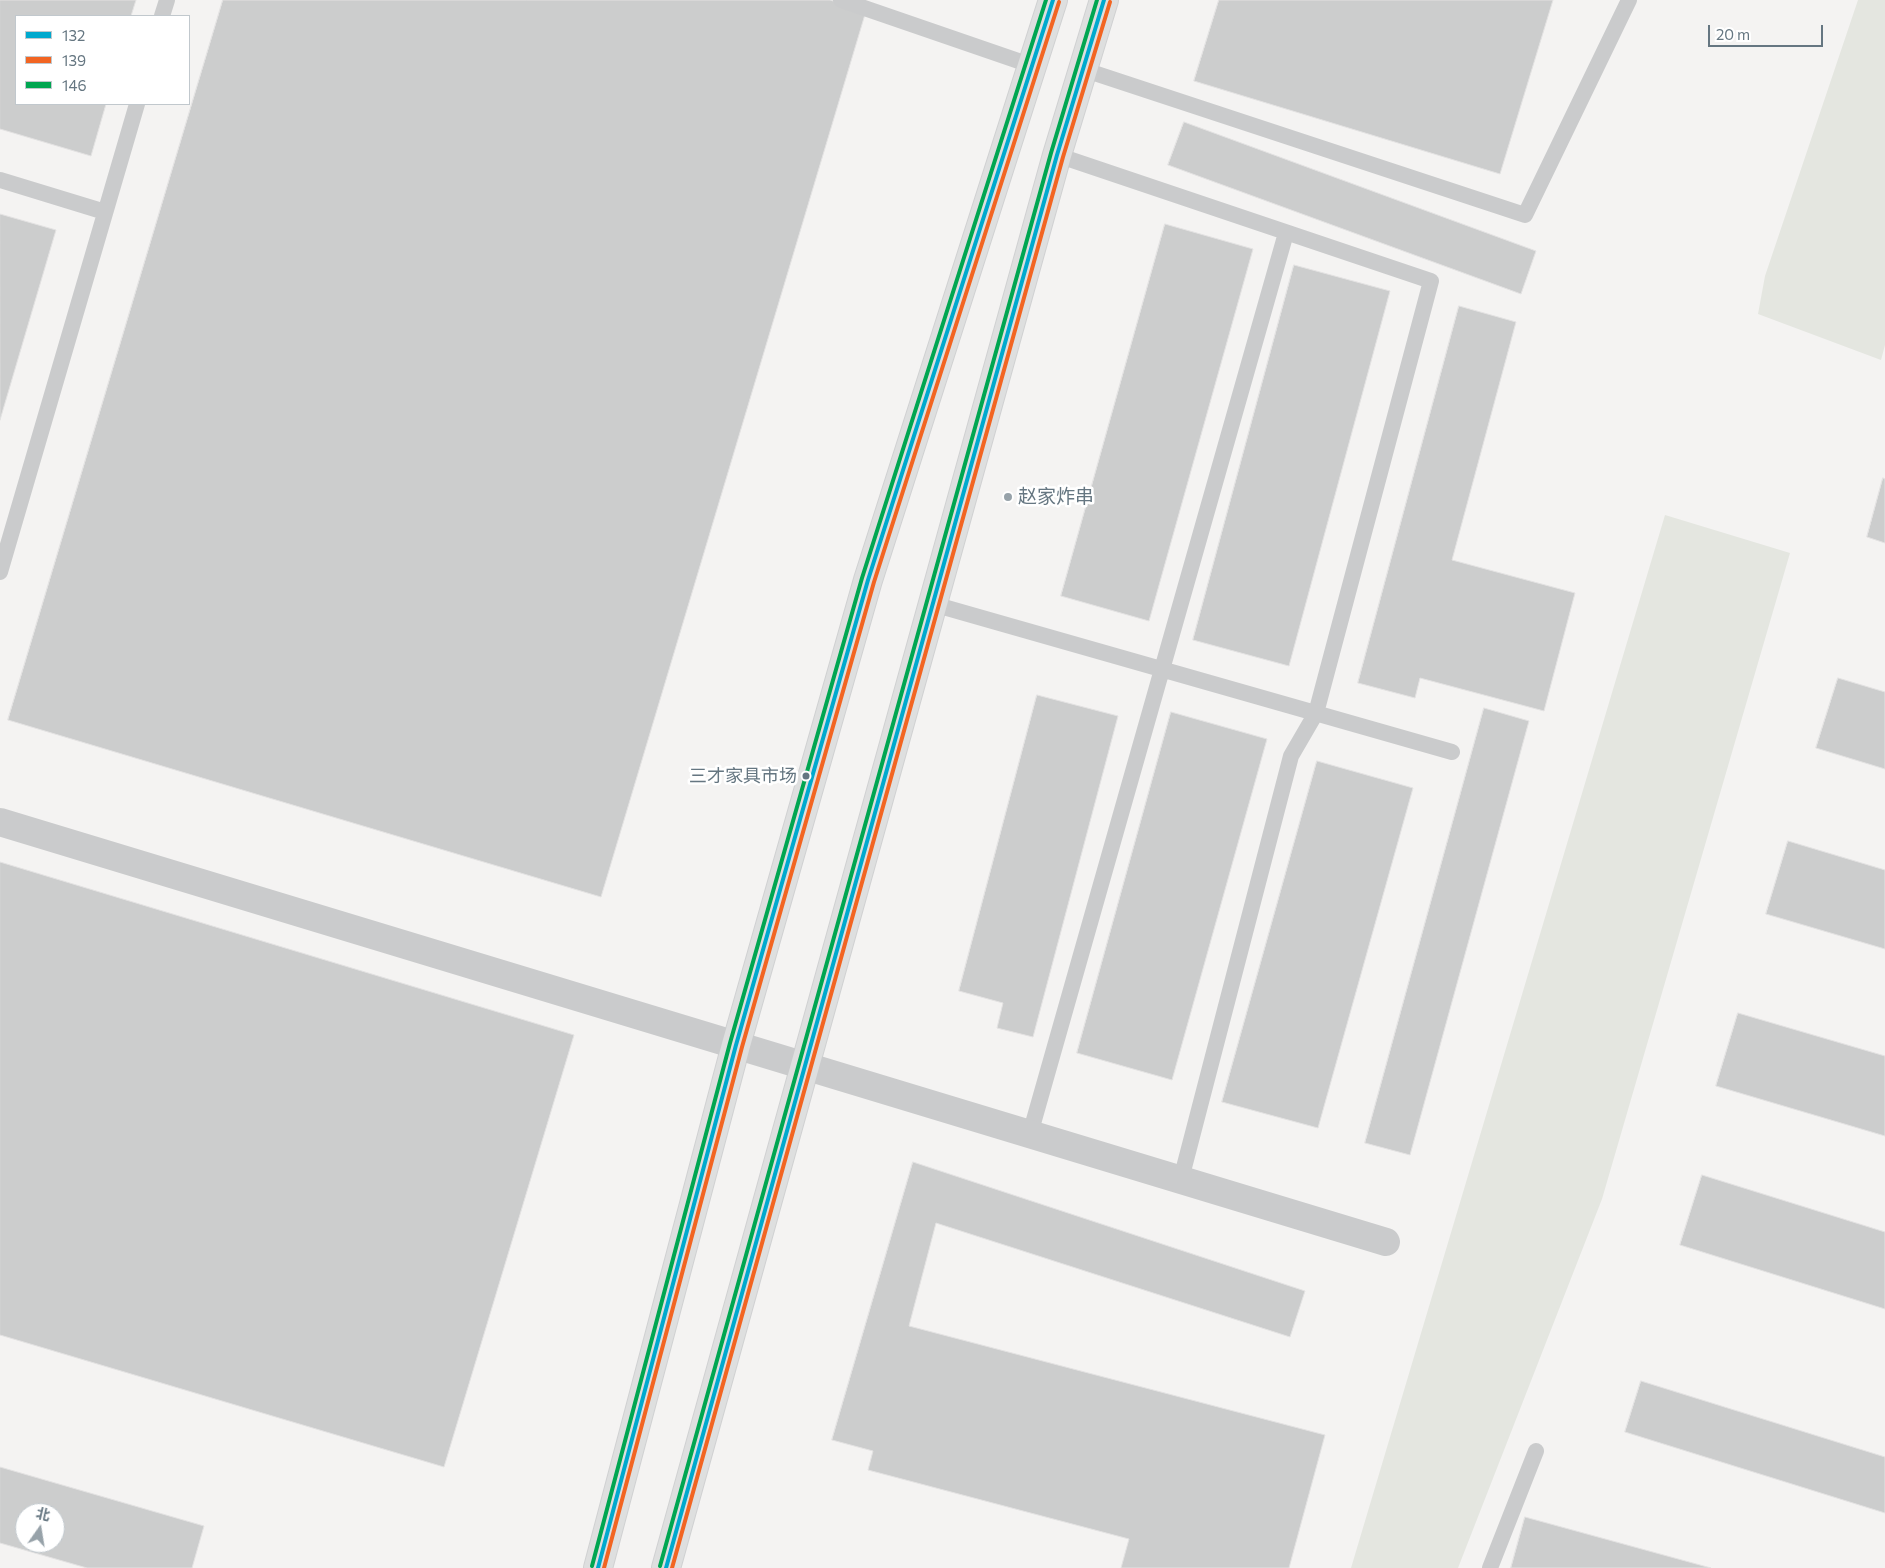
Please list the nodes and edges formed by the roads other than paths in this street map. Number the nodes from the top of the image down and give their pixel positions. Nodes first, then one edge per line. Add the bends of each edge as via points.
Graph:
1 (167, 0) edge
2 (841, 0) edge
3 (1053, 0) edge
4 (1104, 0) edge
5 (1629, 0) edge
6 (162, 15) edge
7 (1033, 66) junction
8 (1082, 69) junction
9 (137, 105) edge
10 (1057, 155) junction
11 (0, 180) edge
12 (105, 212) junction
13 (1286, 233) junction
14 (0, 572) edge
15 (933, 604) junction
16 (1162, 670) junction
17 (1316, 713) junction
18 (1452, 752) dead end
19 (0, 822) edge
20 (736, 1045) junction
21 (805, 1066) junction
22 (1030, 1134) junction
23 (1180, 1179) junction
24 (1386, 1242) dead end
25 (1536, 1451) dead end
26 (598, 1568) edge
27 (666, 1568) edge
28 (1490, 1568) edge

1 - 6 lane
2 - 7 lane
3 - 7 main road
4 - 8 main road
5 - 8 lane via 1525,215
7 - 20 main road via 868,580
8 - 10 main road
9 - 12 lane
10 - 13 lane
10 - 15 main road
11 - 12 lane
12 - 14 lane
13 - 16 lane
13 - 17 lane via 1431,282
15 - 16 lane
15 - 21 main road
16 - 17 lane
16 - 22 lane
17 - 18 lane
17 - 23 lane via 1291,756
19 - 20 street
20 - 21 street
20 - 26 main road
21 - 22 street
21 - 27 main road
22 - 23 street
23 - 24 street
25 - 28 lane

